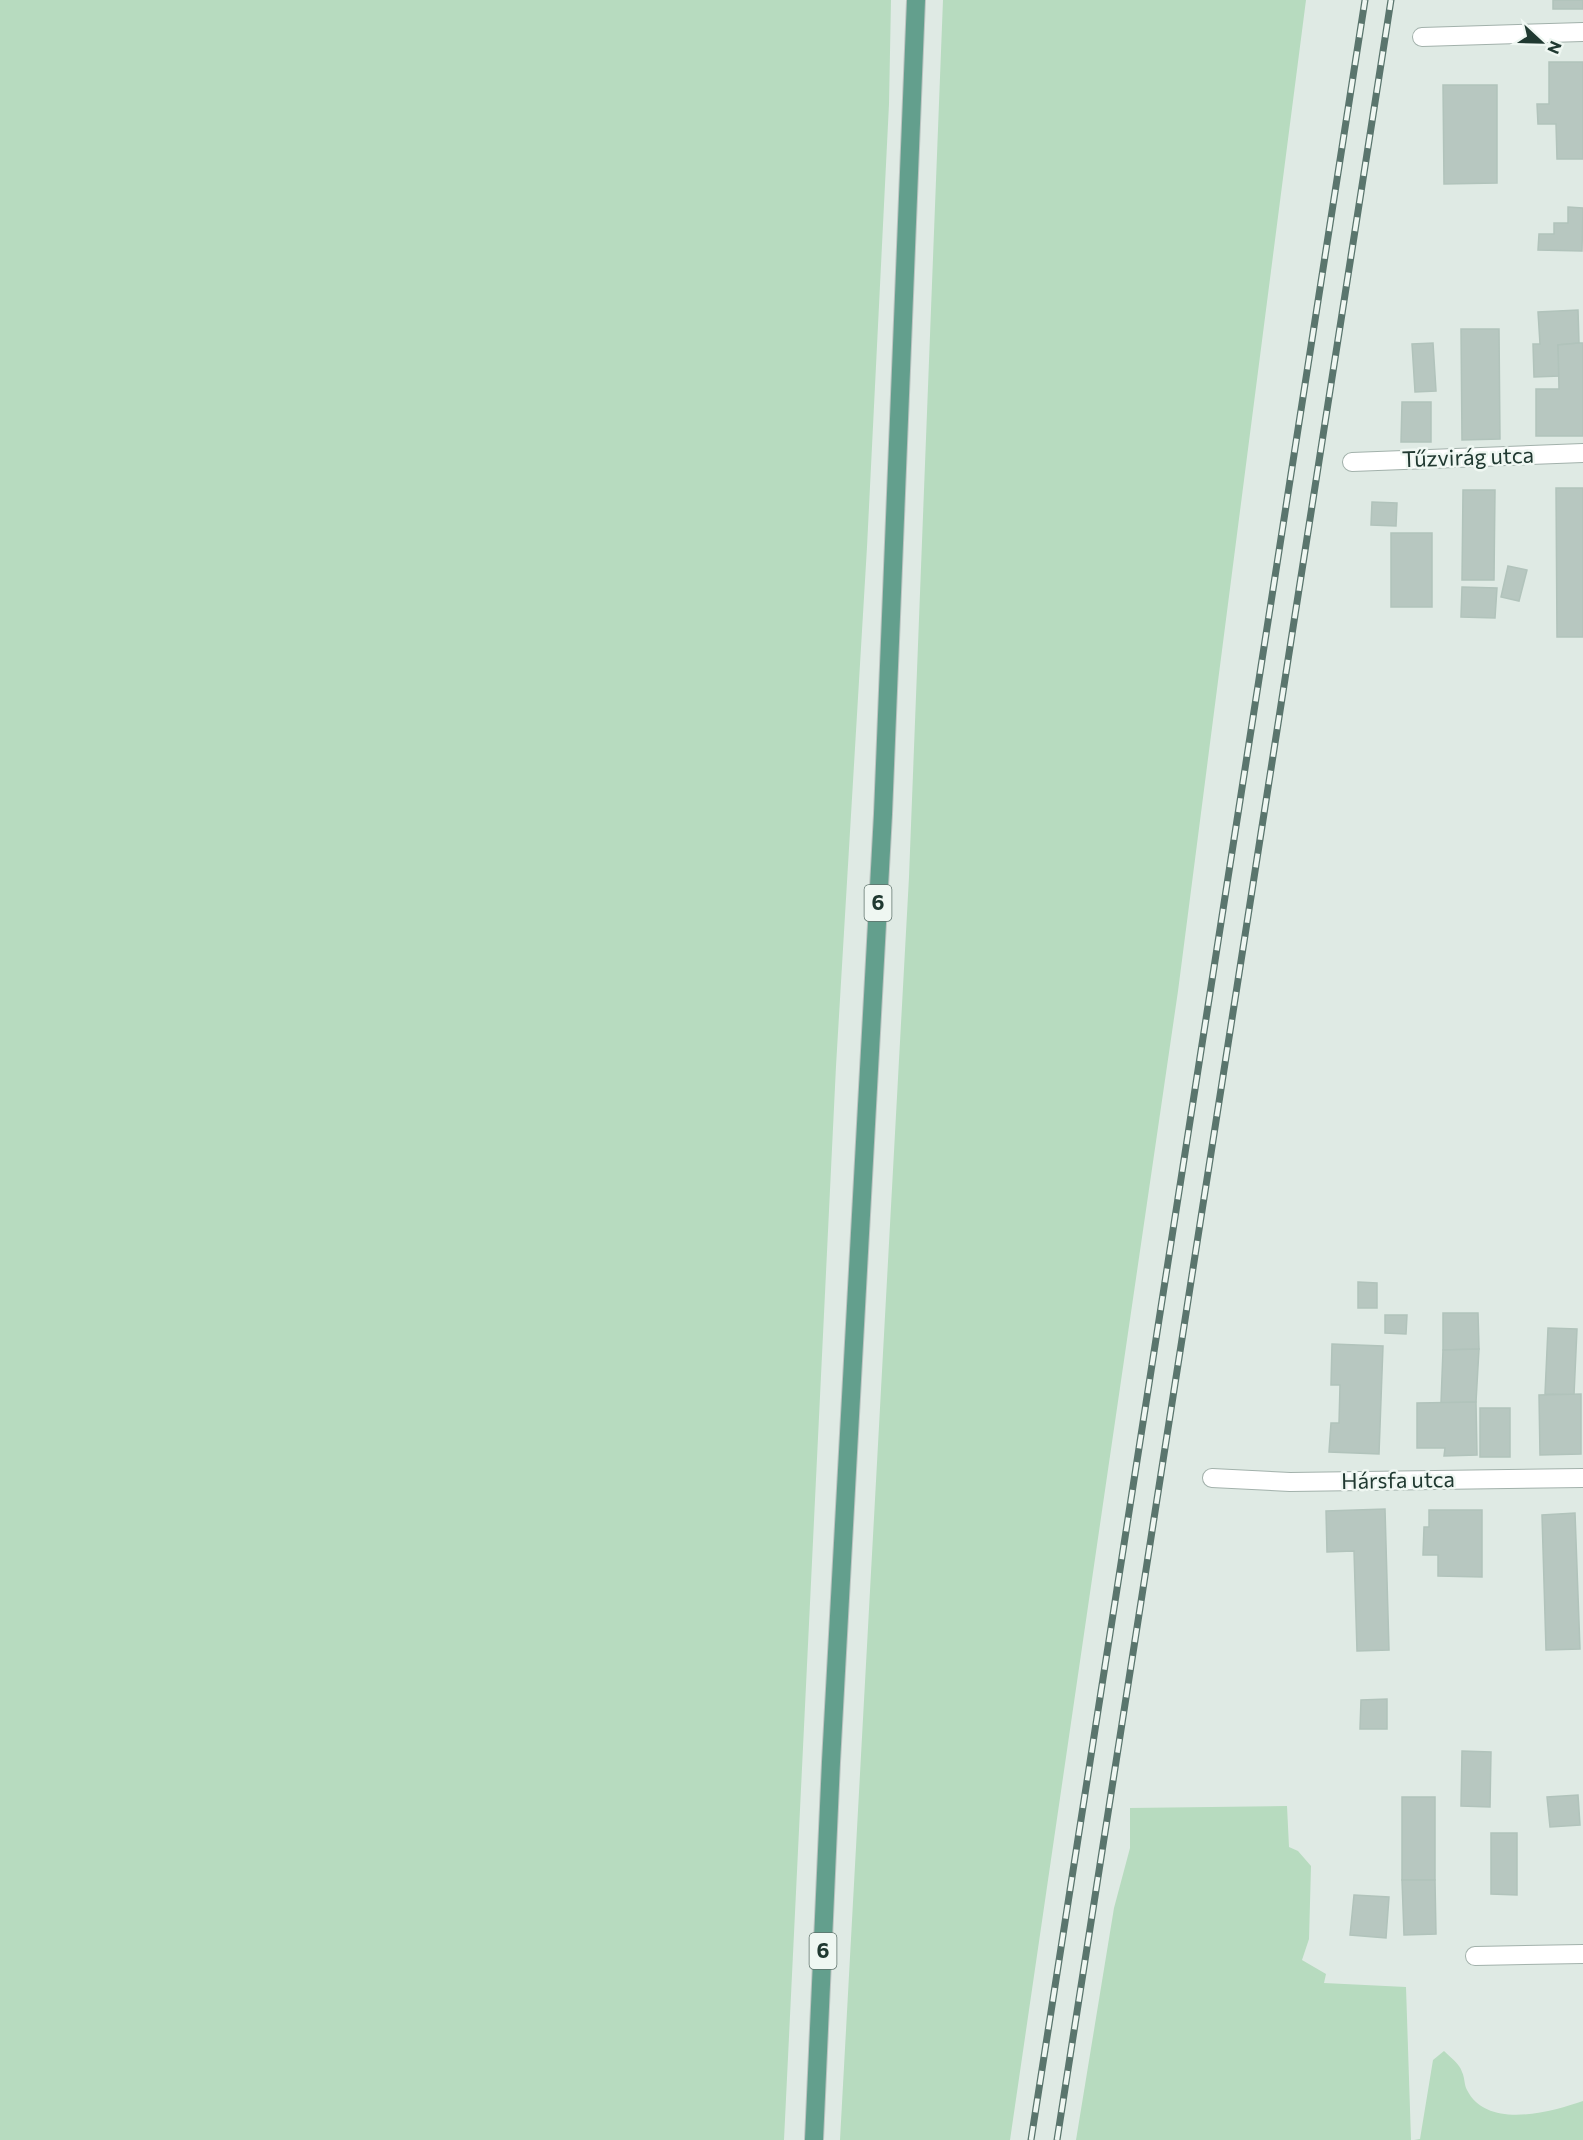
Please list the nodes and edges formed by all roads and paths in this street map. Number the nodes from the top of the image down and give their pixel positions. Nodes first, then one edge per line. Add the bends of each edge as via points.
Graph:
1 (916, 0) edge
2 (1583, 32) edge
3 (1422, 37) dead end
4 (1583, 453) edge
5 (1353, 462) dead end
6 (1212, 1478) dead end
7 (1583, 1478) edge
8 (1583, 1954) edge
9 (1475, 1956) dead end
10 (814, 2140) edge

1 - 10 main road, 6 via 884,802
2 - 3 street
4 - 5 street, Tűzvirág utca
6 - 7 street, Hársfa utca via 1290,1482
8 - 9 street

